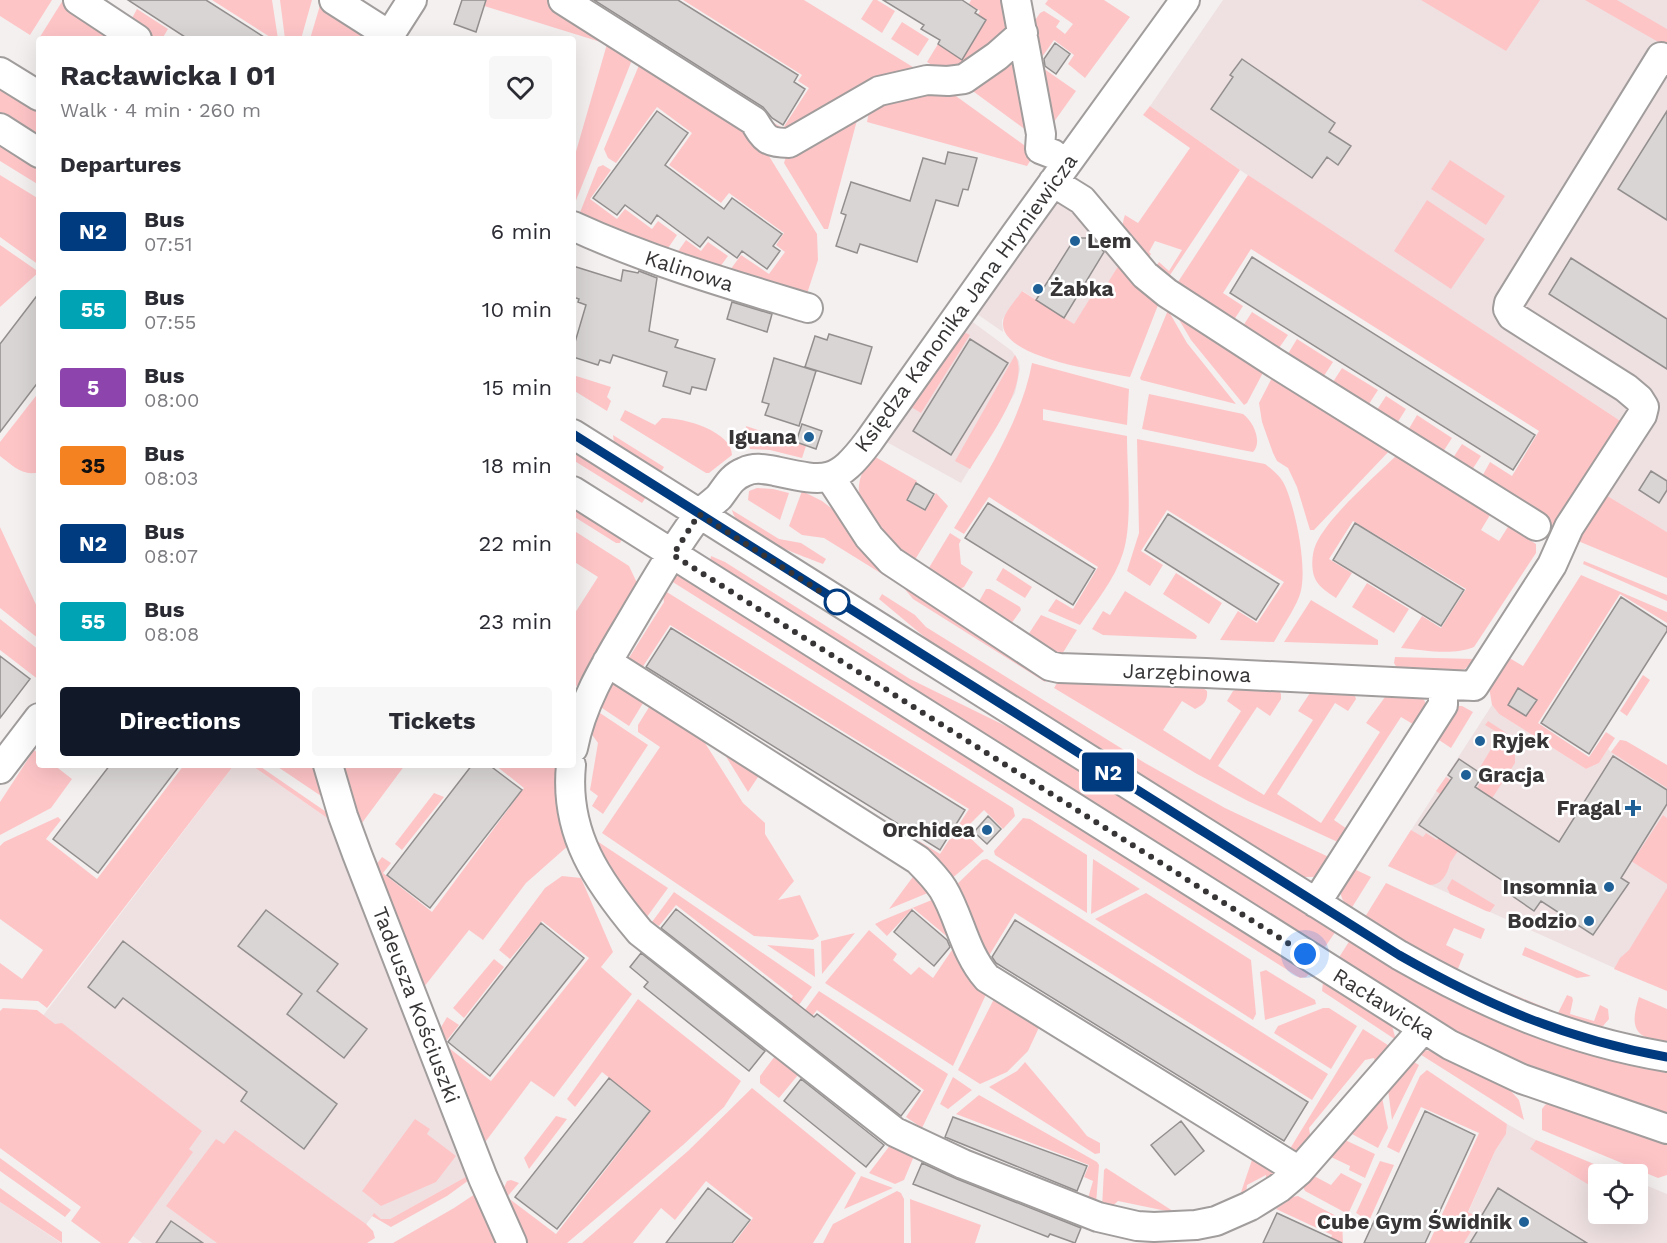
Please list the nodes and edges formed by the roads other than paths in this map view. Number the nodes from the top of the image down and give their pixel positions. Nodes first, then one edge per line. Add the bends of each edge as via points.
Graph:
1 (78, 0) edge
2 (334, 0) edge
3 (412, 0) edge
4 (563, 0) edge
5 (1016, 0) edge
6 (1185, 0) edge
7 (1023, 33) junction
8 (132, 36) edge
9 (387, 36) edge
10 (389, 36) edge
11 (1667, 61) edge
12 (0, 72) edge
13 (36, 94) edge
14 (0, 128) edge
15 (36, 151) edge
16 (1060, 173) junction
17 (576, 227) edge
18 (808, 308) dead end
19 (576, 436) edge
20 (830, 477) junction
21 (576, 493) edge
22 (699, 514) junction
23 (1536, 526) dead end
24 (673, 555) junction
25 (607, 662) junction
26 (1443, 685) junction
27 (36, 722) edge
28 (576, 735) edge
29 (329, 768) edge
30 (570, 768) edge
31 (0, 769) edge
32 (1316, 903) junction
33 (1424, 1029) junction
34 (1667, 1057) edge
35 (1667, 1129) edge
36 (1299, 1171) junction
37 (512, 1243) edge

1 - 8 street
2 - 9 street
3 - 10 street
4 - 7 street via 754,121 765,138 776,143 789,143 879,91 927,80 964,79
5 - 7 street
6 - 16 street, Księdza Kanonika Jana Hryniewicza
7 - 16 street via 1041,134 1040,149 1053,154
11 - 26 street, Jarzębinowa via 1661,57 1508,309 1512,316 1626,388 1644,407 1642,415 1569,527 1552,565 1474,686
12 - 13 street
14 - 15 street
16 - 20 street, Księdza Kanonika Jana Hryniewicza via 863,449 849,465
16 - 23 street via 1145,275 1167,293
17 - 18 street, Kalinowa via 663,263
19 - 22 street
20 - 22 street via 810,478 757,468 746,471 736,476
20 - 26 street, Jarzębinowa via 869,537 891,561 1050,666
21 - 24 street, Racławicka
22 - 24 street
22 - 32 street
24 - 25 street
24 - 33 street, Racławicka
25 - 28 street via 581,713
25 - 36 street via 918,860 944,891 972,957 987,978
26 - 32 street via 1443,705
27 - 31 street
29 - 37 street, Tadeusza Kościuszki via 350,835
30 - 36 street via 571,804 578,837 597,876 640,932 909,1140 1098,1217 1137,1226 1196,1225 1222,1218 1250,1206
32 - 34 street via 1399,955 1508,1011 1590,1040
33 - 35 street, Racławicka via 1522,1079
33 - 36 street

